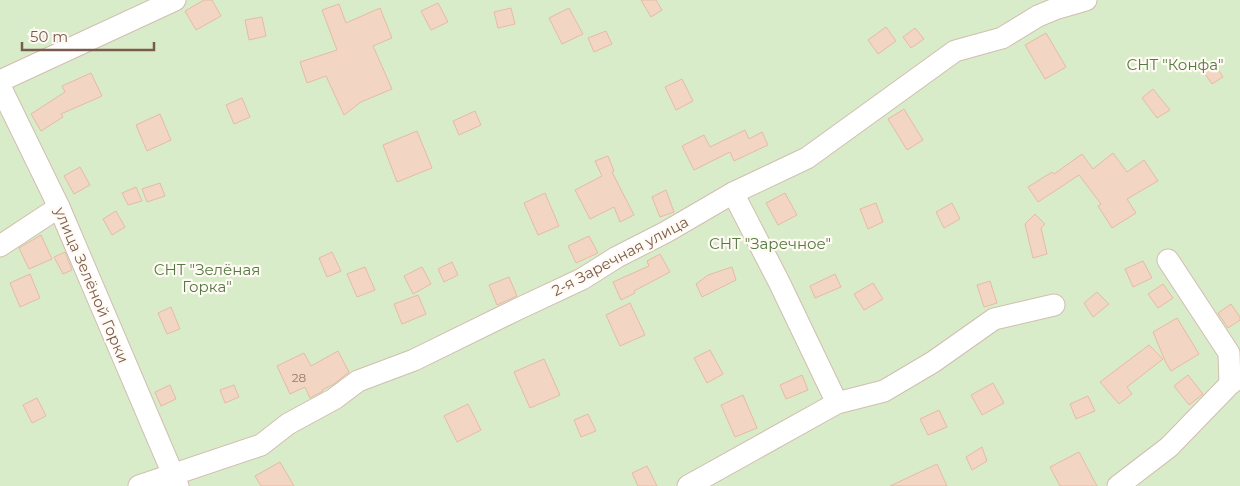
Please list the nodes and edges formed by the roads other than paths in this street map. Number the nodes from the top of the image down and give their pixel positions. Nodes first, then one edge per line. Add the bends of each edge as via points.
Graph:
1 (175, 0) edge
2 (1086, 0) edge
3 (0, 81) edge
4 (0, 86) edge
5 (733, 193) junction
6 (59, 207) junction
7 (0, 246) edge
8 (1168, 260) dead end
9 (1054, 305) dead end
10 (1235, 381) edge
11 (837, 403) junction
12 (175, 480) edge
13 (139, 486) edge
14 (688, 486) edge
15 (1118, 486) edge

1 - 3 street
2 - 5 street, 2-я Заречная улица via 1038,16 1002,38 955,52 807,158
4 - 6 street, улица Зелёной Горки
5 - 11 street
5 - 12 street, 2-я Заречная улица via 617,256 582,279 414,360 358,382 288,424 261,445
6 - 7 street
6 - 12 street, улица Зелёной Горки
8 - 10 street via 1229,353
9 - 11 street via 994,319 933,362 884,391
10 - 15 street via 1169,448
11 - 14 street
12 - 13 street, 2-я Заречная улица

